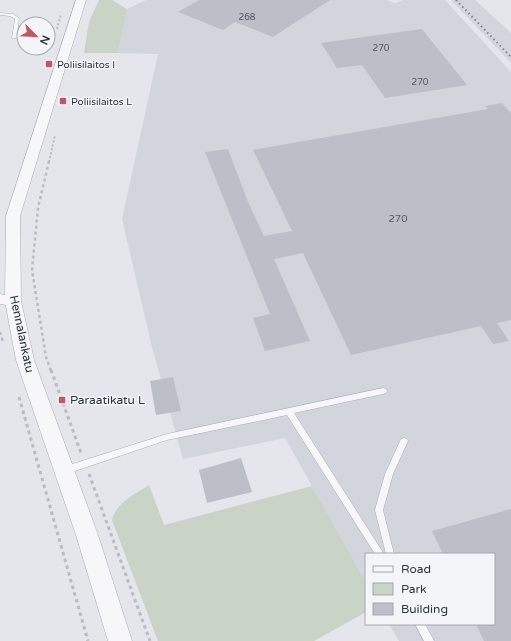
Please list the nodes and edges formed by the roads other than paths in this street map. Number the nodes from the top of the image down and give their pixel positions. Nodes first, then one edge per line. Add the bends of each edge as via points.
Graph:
1 (81, 0) edge
2 (0, 14) edge
3 (16, 18) edge
4 (16, 25) edge
5 (16, 37) edge
6 (7, 300) edge
7 (383, 392) dead end
8 (289, 411) junction
9 (404, 441) dead end
10 (64, 471) junction
11 (379, 553) edge
12 (390, 553) edge
13 (421, 625) edge
14 (120, 641) edge
15 (429, 641) edge

1 - 6 street, Hennalankatu via 13,216
2 - 3 lane
4 - 5 lane via 14,37
6 - 10 street, Hennalankatu
7 - 8 lane
8 - 10 lane via 167,437
8 - 11 lane
9 - 12 lane via 389,474 379,510
10 - 14 street, Hennalankatu
13 - 15 lane

